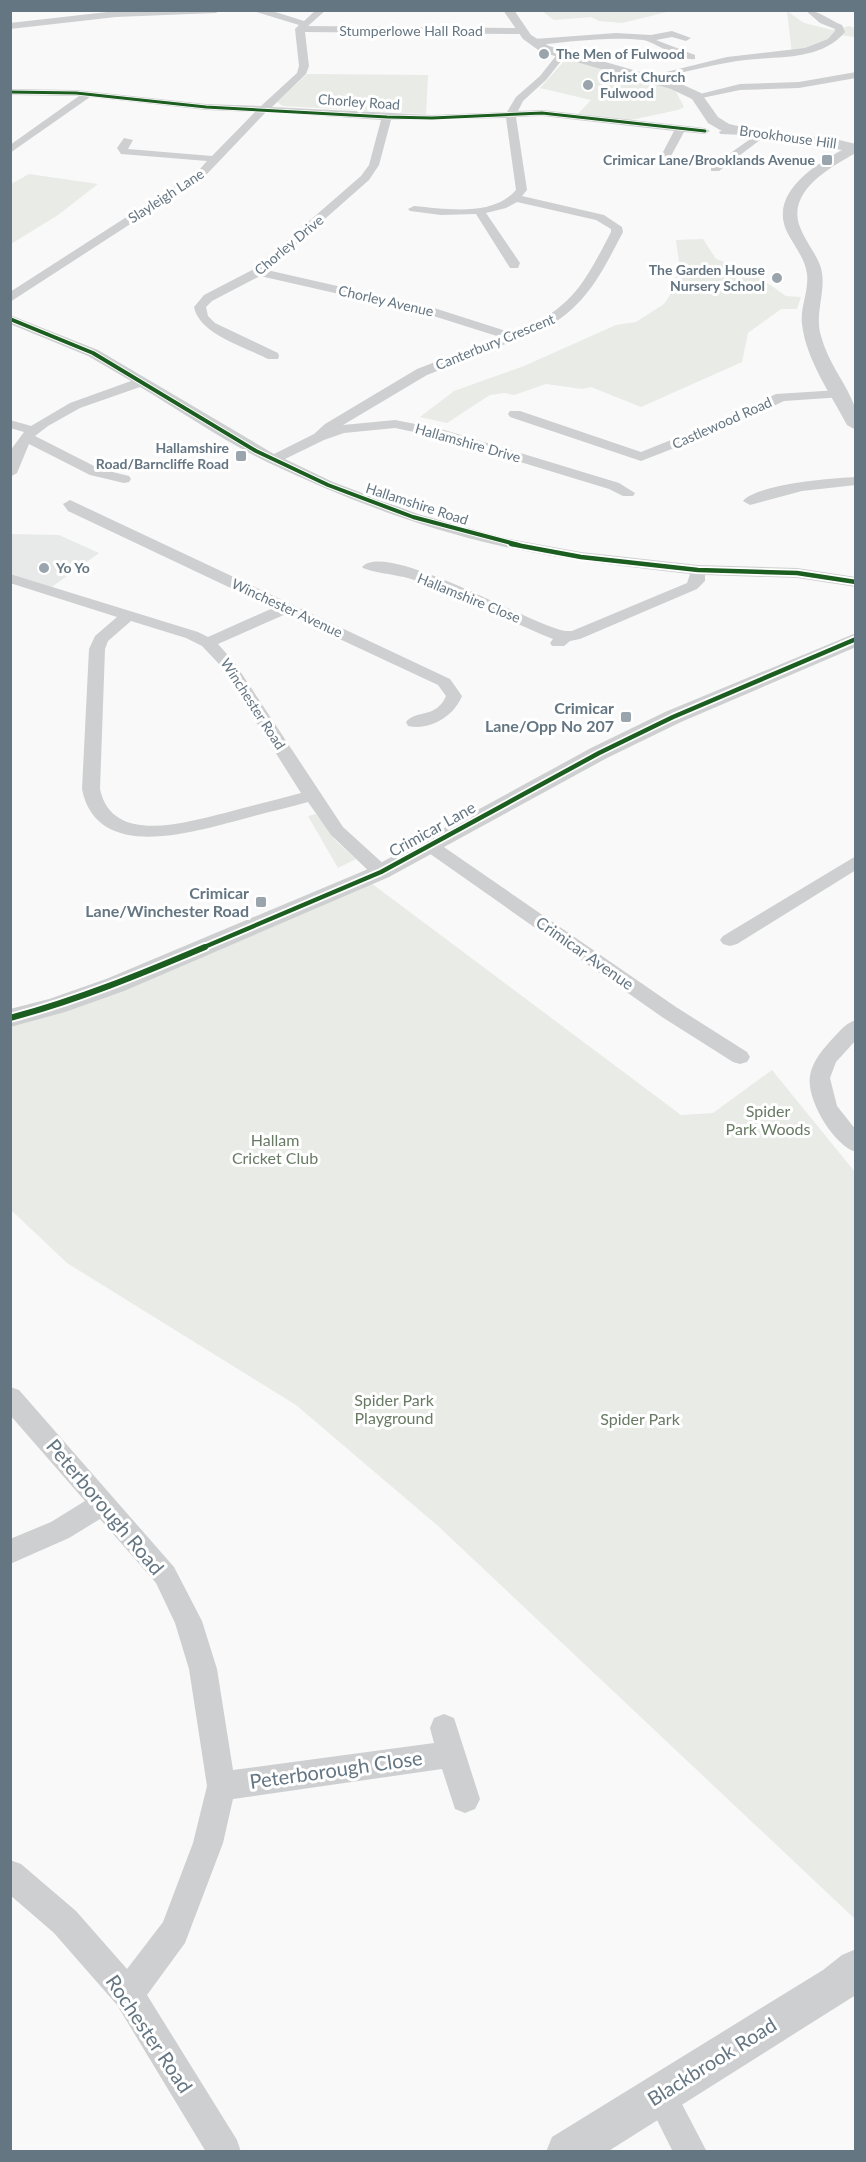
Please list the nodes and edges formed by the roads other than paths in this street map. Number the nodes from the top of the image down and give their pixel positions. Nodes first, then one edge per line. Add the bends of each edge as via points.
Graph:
1 (216, 10) edge
2 (254, 10) edge
3 (322, 10) edge
4 (508, 10) edge
5 (809, 10) edge
6 (636, 23) dead end
7 (10, 26) edge
8 (302, 26) junction
9 (521, 31) junction
10 (637, 36) junction
11 (651, 38) junction
12 (686, 38) dead end
13 (534, 42) junction
14 (562, 54) junction
15 (692, 57) dead end
16 (855, 75) edge
17 (651, 77) junction
18 (10, 92) edge
19 (88, 94) junction
20 (697, 96) junction
21 (264, 109) junction
22 (511, 114) junction
23 (387, 117) junction
24 (681, 128) junction
25 (705, 130) dead end
26 (724, 132) dead end
27 (744, 132) junction
28 (760, 135) junction
29 (128, 140) dead end
30 (855, 149) edge
31 (10, 150) edge
32 (661, 156) dead end
33 (216, 159) junction
34 (715, 169) dead end
35 (516, 198) junction
36 (414, 209) dead end
37 (479, 211) junction
38 (514, 266) dead end
39 (258, 272) junction
40 (10, 280) edge
41 (31, 284) junction
42 (10, 298) edge
43 (10, 319) edge
44 (513, 337) junction
45 (273, 356) dead end
46 (142, 382) junction
47 (840, 394) junction
48 (515, 414) dead end
49 (10, 424) edge
50 (341, 425) junction
51 (855, 425) edge
52 (31, 434) junction
53 (273, 460) junction
54 (10, 473) edge
55 (124, 479) dead end
56 (855, 481) edge
57 (628, 493) dead end
58 (750, 501) dead end
59 (70, 504) dead end
60 (370, 567) dead end
61 (698, 570) junction
62 (10, 578) edge
63 (855, 582) edge
64 (286, 608) junction
65 (129, 615) junction
66 (855, 639) edge
67 (208, 643) junction
68 (414, 722) dead end
69 (312, 796) junction
70 (432, 847) junction
71 (855, 862) edge
72 (381, 872) junction
73 (730, 940) dead end
74 (10, 1018) edge
75 (855, 1027) edge
76 (740, 1058) dead end
77 (855, 1143) edge
78 (10, 1397) edge
79 (102, 1503) junction
80 (10, 1552) edge
81 (221, 1786) junction
82 (465, 1799) dead end
83 (10, 1875) edge
84 (855, 1969) edge
85 (128, 1994) junction
86 (660, 2094) junction
87 (225, 2151) edge
88 (567, 2151) edge
89 (691, 2151) edge

1 - 7 street via 116,14
2 - 8 street, Stumperlowe Hall Road
3 - 8 street
4 - 9 street
5 - 17 street via 823,21 840,24 834,39 806,51 735,58
6 - 10 street
8 - 9 street, Stumperlowe Hall Road via 361,31
8 - 21 street, Slayleigh Lane via 301,74
9 - 13 street
10 - 11 street
10 - 13 street
11 - 12 street via 676,34
11 - 15 street via 666,49
13 - 14 street
14 - 17 street
14 - 22 street via 519,99
16 - 20 street via 799,85 740,87
17 - 20 street
18 - 19 street, Chorley Road
19 - 21 street, Chorley Road via 192,106
19 - 31 street
20 - 27 street, Brookhouse Hill via 718,124
21 - 23 street, Chorley Road
21 - 33 street, Slayleigh Lane
22 - 23 street, Chorley Road
22 - 24 street, Chorley Road via 556,114
22 - 35 street via 522,190
23 - 39 street, Chorley Drive via 370,172
24 - 25 street, Chorley Road
24 - 32 street via 667,154
26 - 27 street
27 - 28 street, Brookhouse Hill
28 - 30 street, Brookhouse Hill via 835,143
28 - 34 street
29 - 33 street via 122,147 126,152
30 - 47 street via 801,187 789,212 814,271 810,325 819,354
33 - 41 street, Slayleigh Lane via 202,173
35 - 37 street
35 - 44 street, Canterbury Crescent via 600,218 613,223 617,232 574,305 556,318
36 - 37 street
37 - 38 street
39 - 44 street, Chorley Avenue via 430,311
39 - 45 street, Chorley Drive via 208,298 200,311 211,326
40 - 41 street
41 - 42 street, Slayleigh Lane
43 - 46 street, Hallamshire Road via 93,353
44 - 50 street, Canterbury Crescent via 422,372
46 - 52 street via 80,404
46 - 53 street, Hallamshire Road
47 - 48 street, Castlewood Road via 781,397 641,457
47 - 51 street
49 - 52 street
50 - 53 street, Hallamshire Drive
50 - 57 street, Hallamshire Drive via 412,426
52 - 54 street via 20,447
52 - 55 street via 95,472
53 - 61 street, Hallamshire Road via 364,500 466,533 581,557
56 - 58 street via 809,484
59 - 64 street, Winchester Avenue
60 - 61 street, Hallamshire Close via 383,566 434,582 562,640 692,586
61 - 63 street, Hallamshire Road via 797,573
62 - 65 street, Winchester Road
64 - 67 street
64 - 68 street, Winchester Avenue via 444,682 454,696 446,711
65 - 67 street, Winchester Road
65 - 69 street via 101,639 98,649 91,789 96,807 103,815 131,829 167,831
66 - 70 street, Crimicar Lane via 663,722 502,805
67 - 69 street, Winchester Road via 226,662
69 - 72 street, Winchester Road via 337,831
70 - 72 street, Crimicar Lane
70 - 76 street, Crimicar Avenue
71 - 73 street
72 - 74 street, Crimicar Lane via 115,985
75 - 77 street via 820,1077 829,1111
78 - 79 street, Peterborough Road
79 - 80 street via 60,1530
79 - 81 street, Peterborough Road via 165,1575 188,1621 203,1669
81 - 82 street, Peterborough Close via 448,1741
81 - 85 street, Peterborough Road via 208,1843 174,1932
83 - 85 street, Rochester Road via 65,1922
84 - 86 street, Blackbrook Road
85 - 87 street, Rochester Road
86 - 88 street, Blackbrook Road
86 - 89 street

